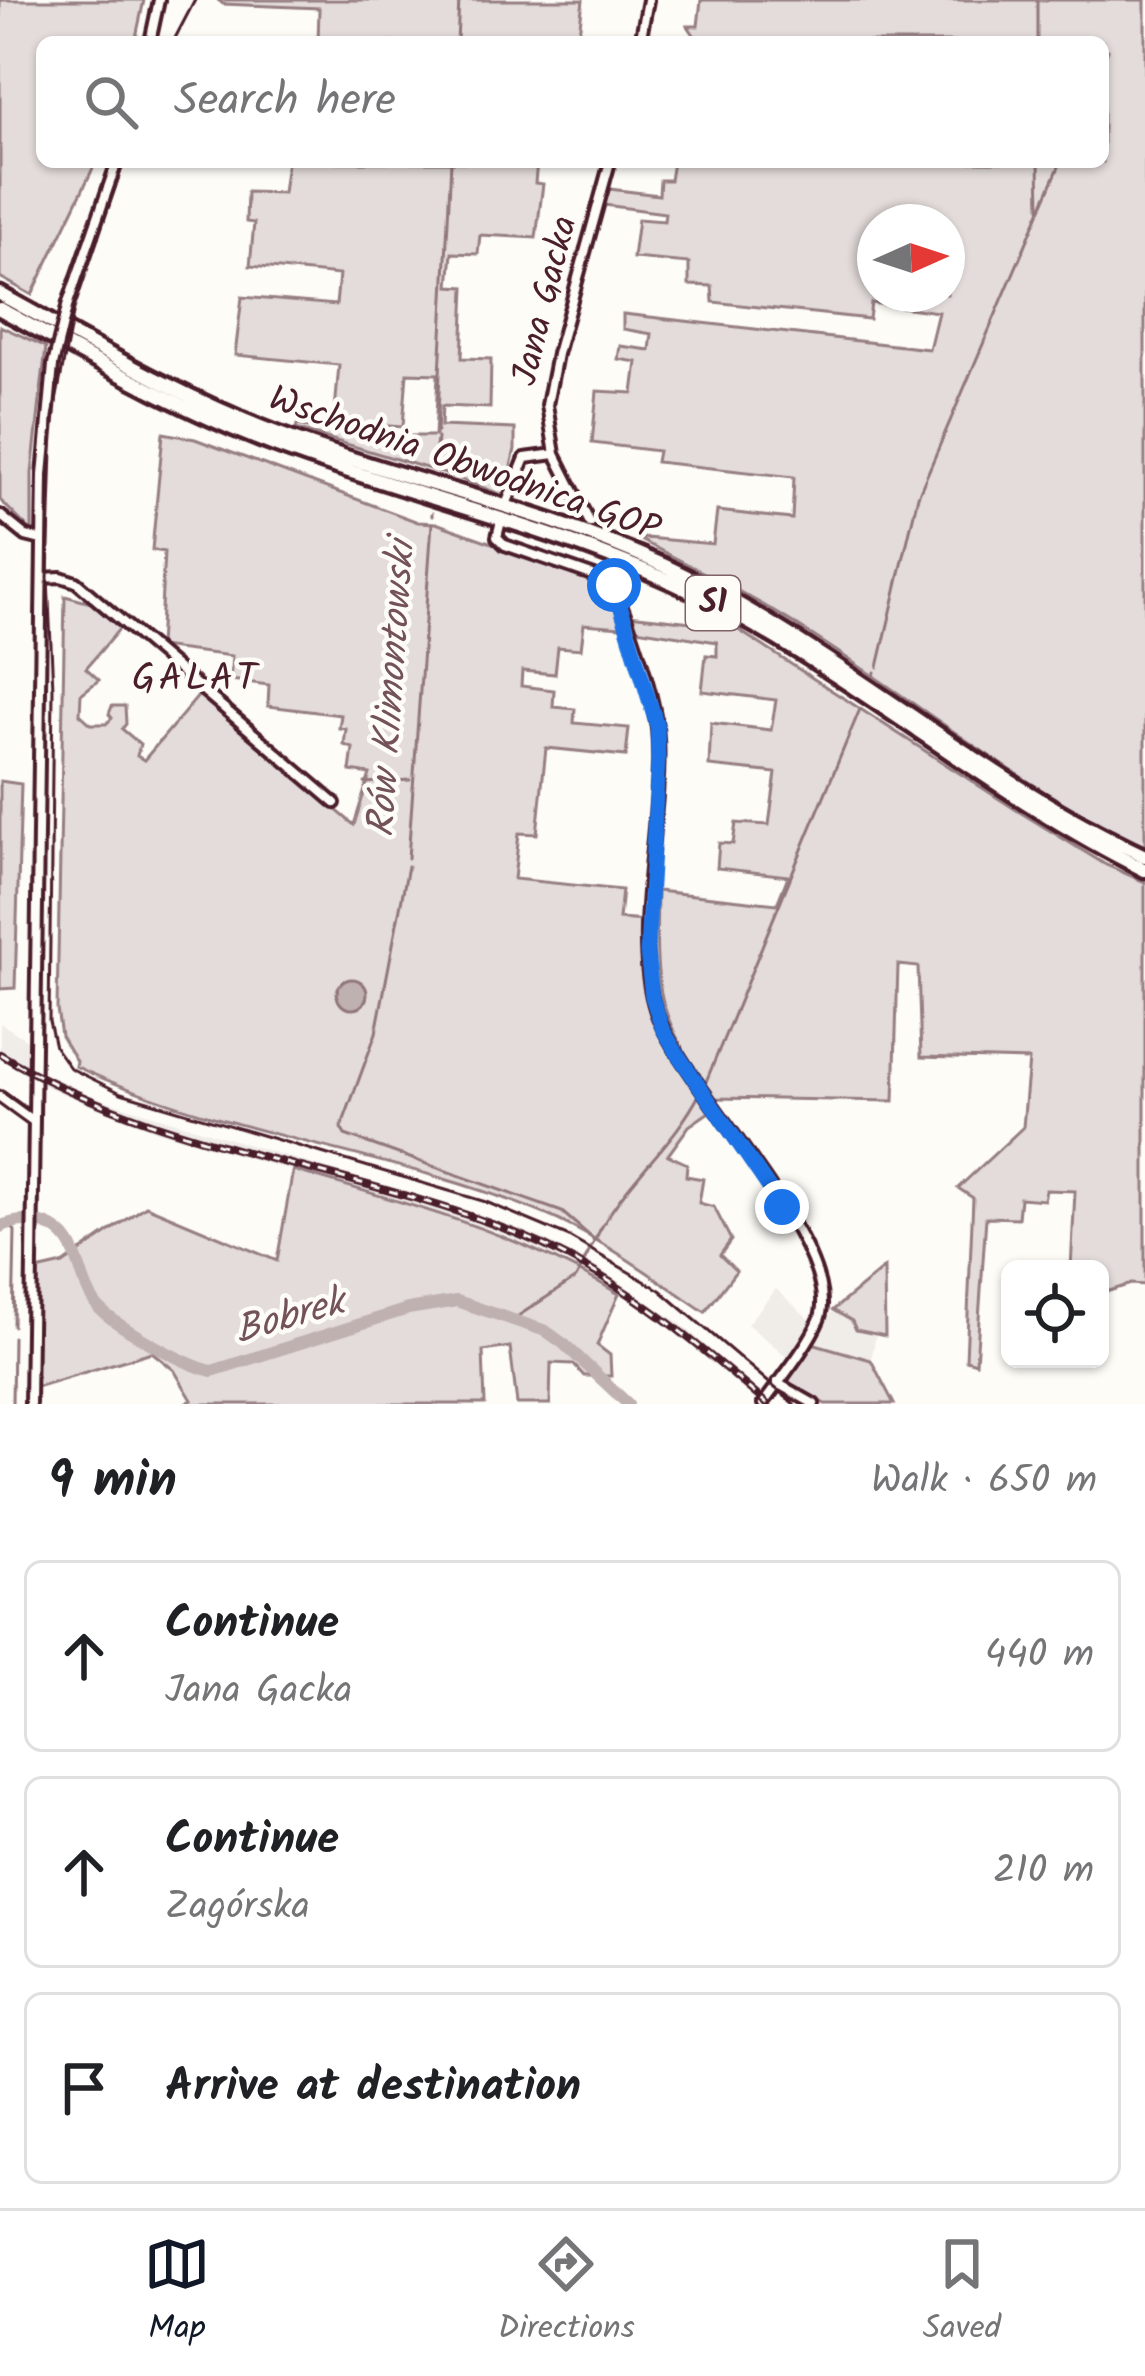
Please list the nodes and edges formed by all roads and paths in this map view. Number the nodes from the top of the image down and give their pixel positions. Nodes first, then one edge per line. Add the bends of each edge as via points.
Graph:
1 (159, 0) edge
2 (648, 0) edge
3 (151, 36) edge
4 (641, 36) edge
5 (115, 168) edge
6 (608, 168) edge
7 (0, 294) edge
8 (0, 309) edge
9 (555, 454) junction
10 (508, 500) dead end
11 (0, 515) edge
12 (590, 523) dead end
13 (500, 525) dead end
14 (41, 541) junction
15 (42, 578) junction
16 (335, 803) dead end
17 (1145, 856) edge
18 (1145, 869) edge
19 (0, 1097) edge
20 (34, 1121) junction
21 (777, 1384) junction
22 (30, 1404) edge
23 (763, 1404) edge
24 (814, 1404) edge

1 - 3 street
2 - 4 street
5 - 14 street, bridge via 53,365
6 - 9 street, Jana Gacka via 549,385
7 - 17 highway, Wschodnia Obwodnica GOP / S1 via 255,425 581,532 680,573
8 - 18 highway, Wschodnia Obwodnica GOP / S1 via 256,438 575,542 694,593 1048,817
9 - 10 street via 525,458
9 - 12 street, Jana Gacka
11 - 14 street
13 - 21 street via 505,545 609,580 616,592 657,726 652,997 662,1028 798,1229 816,1271 819,1320
14 - 15 street
15 - 16 street via 76,582
15 - 20 street
19 - 20 street
20 - 22 street
21 - 23 street
21 - 24 street

